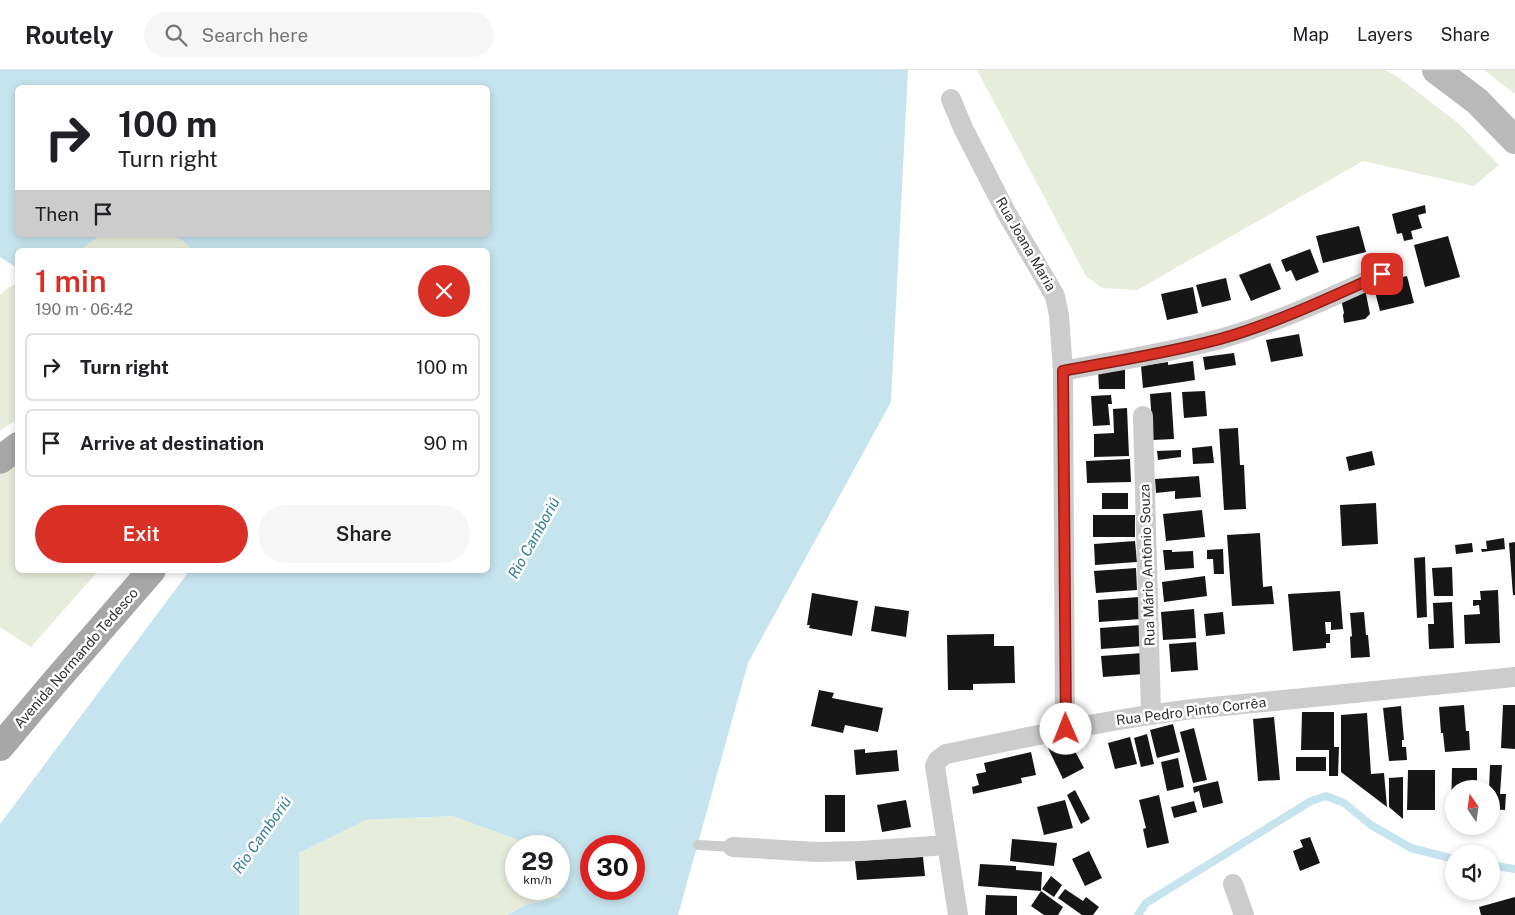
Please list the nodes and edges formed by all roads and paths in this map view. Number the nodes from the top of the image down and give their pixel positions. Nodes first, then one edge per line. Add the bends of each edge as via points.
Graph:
1 (1436, 70) edge
2 (951, 99) dead end
3 (1515, 140) edge
4 (1382, 274) dead end
5 (1063, 371) junction
6 (1143, 416) dead end
7 (15, 448) edge
8 (0, 460) edge
9 (149, 573) edge
10 (1515, 677) edge
11 (1151, 714) junction
12 (1066, 729) junction
13 (0, 747) edge
14 (698, 845) dead end
15 (947, 845) junction
16 (733, 848) joint
17 (1233, 884) dead end
18 (958, 915) edge
19 (1244, 915) edge

1 - 3 main road via 1477,101
2 - 5 street, Rua Joana Maria via 1002,204 1055,296
4 - 5 street via 1299,312 1222,338
5 - 12 street, Rua Joana Maria
6 - 11 street, Rua Mário Antônio Souza
7 - 8 main road
9 - 13 main road, Avenida Normando Tedesco
10 - 11 street, Rua Pedro Pinto Corrêa
11 - 12 street, Rua Pedro Pinto Corrêa
12 - 15 street, Rua Pedro Pinto Corrêa via 946,754 938,760 935,766
14 - 16 lane
15 - 16 street via 817,852
15 - 18 street, Rua Pedro Pinto Corrêa
17 - 19 street

